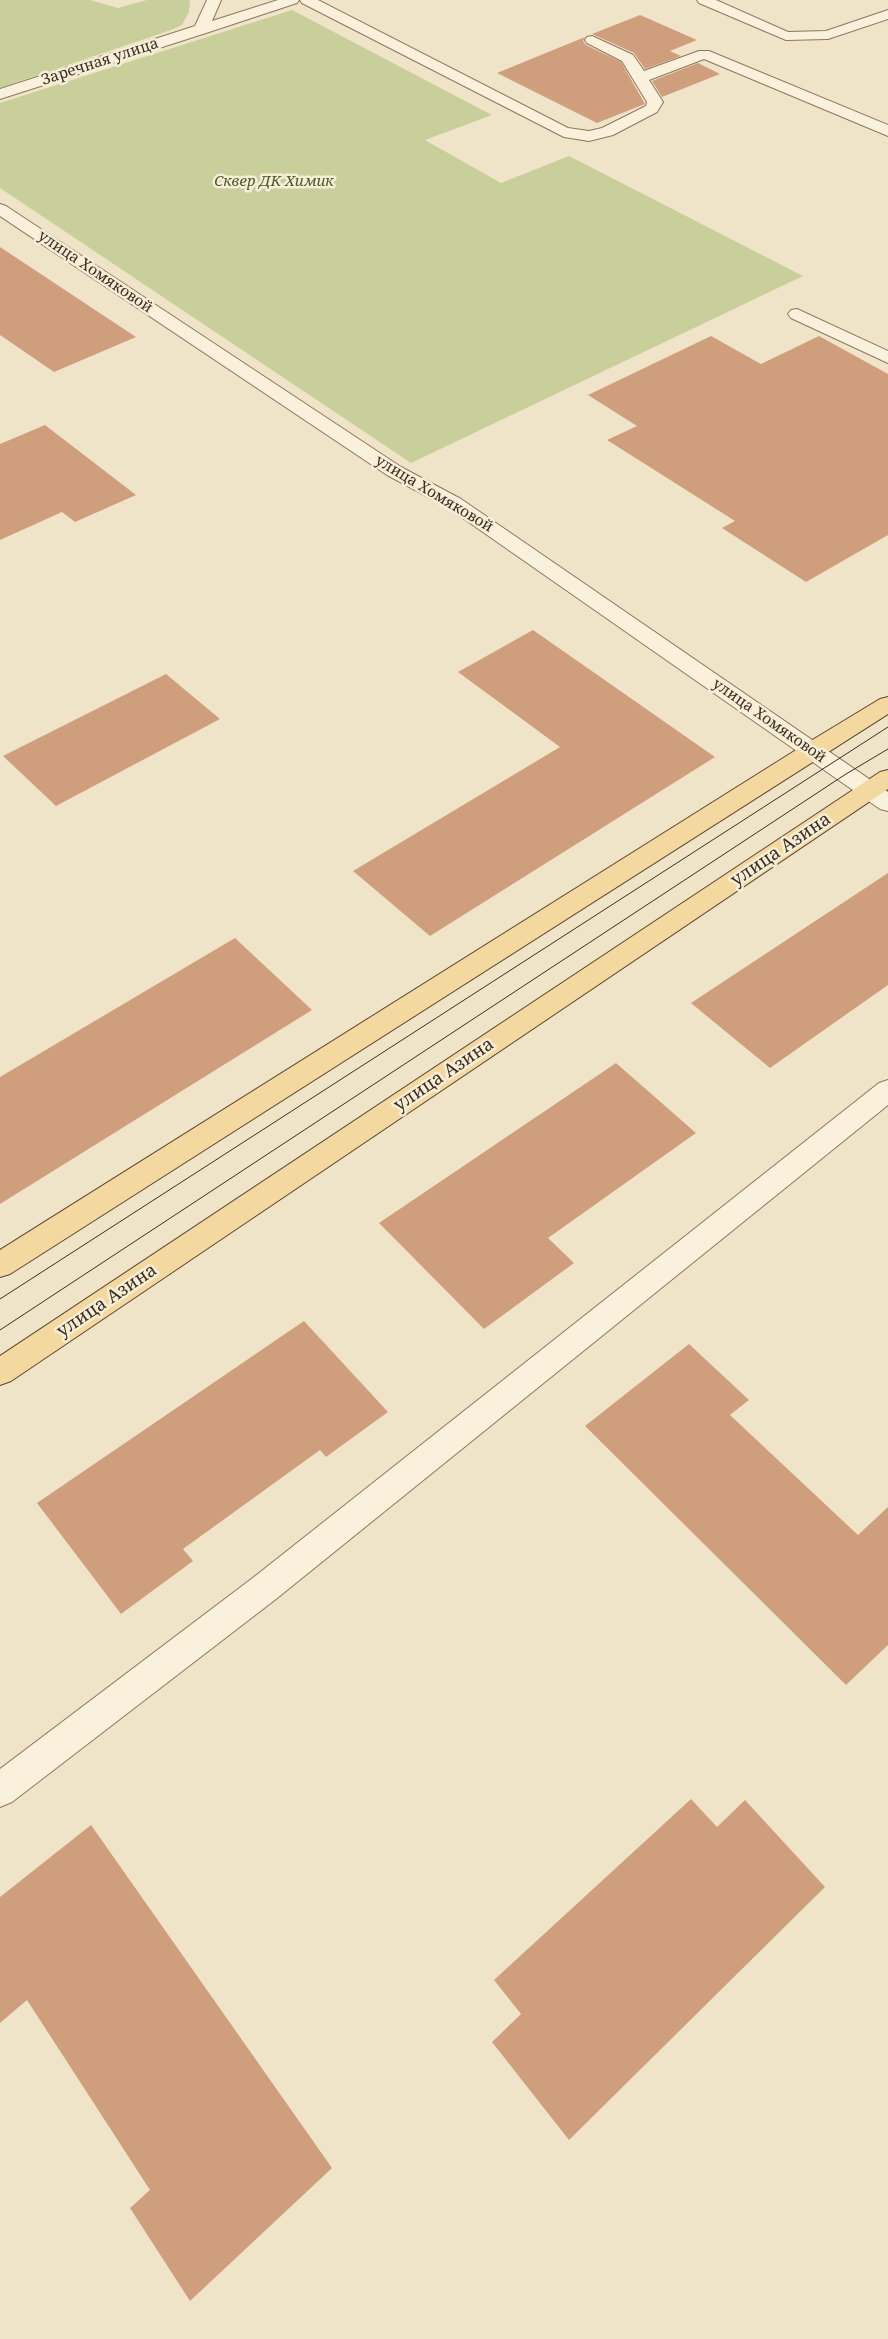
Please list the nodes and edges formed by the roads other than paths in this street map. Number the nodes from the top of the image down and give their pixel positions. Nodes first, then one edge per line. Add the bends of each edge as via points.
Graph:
1 (214, 0) edge
2 (292, 0) edge
3 (307, 0) edge
4 (704, 0) edge
5 (888, 14) edge
6 (201, 30) junction
7 (592, 40) dead end
8 (640, 78) junction
9 (0, 94) edge
10 (888, 131) edge
11 (0, 209) edge
12 (797, 314) dead end
13 (888, 358) edge
14 (888, 704) edge
15 (812, 750) junction
16 (882, 790) edge
17 (888, 1090) edge
18 (0, 1265) edge
19 (0, 1372) edge
20 (0, 1790) edge

1 - 6 street
2 - 6 street, Заречная улица
3 - 8 street via 564,132 589,136 607,132 652,109 655,102
4 - 5 street via 786,36 828,35
6 - 9 street, Заречная улица
7 - 8 street via 628,58
8 - 10 street via 704,54
11 - 15 street, улица Хомяковой via 394,471 454,503
12 - 13 street
14 - 15 main road
15 - 16 street, улица Хомяковой
15 - 18 main road
16 - 19 main road, улица Азина
17 - 20 street via 265,1588

